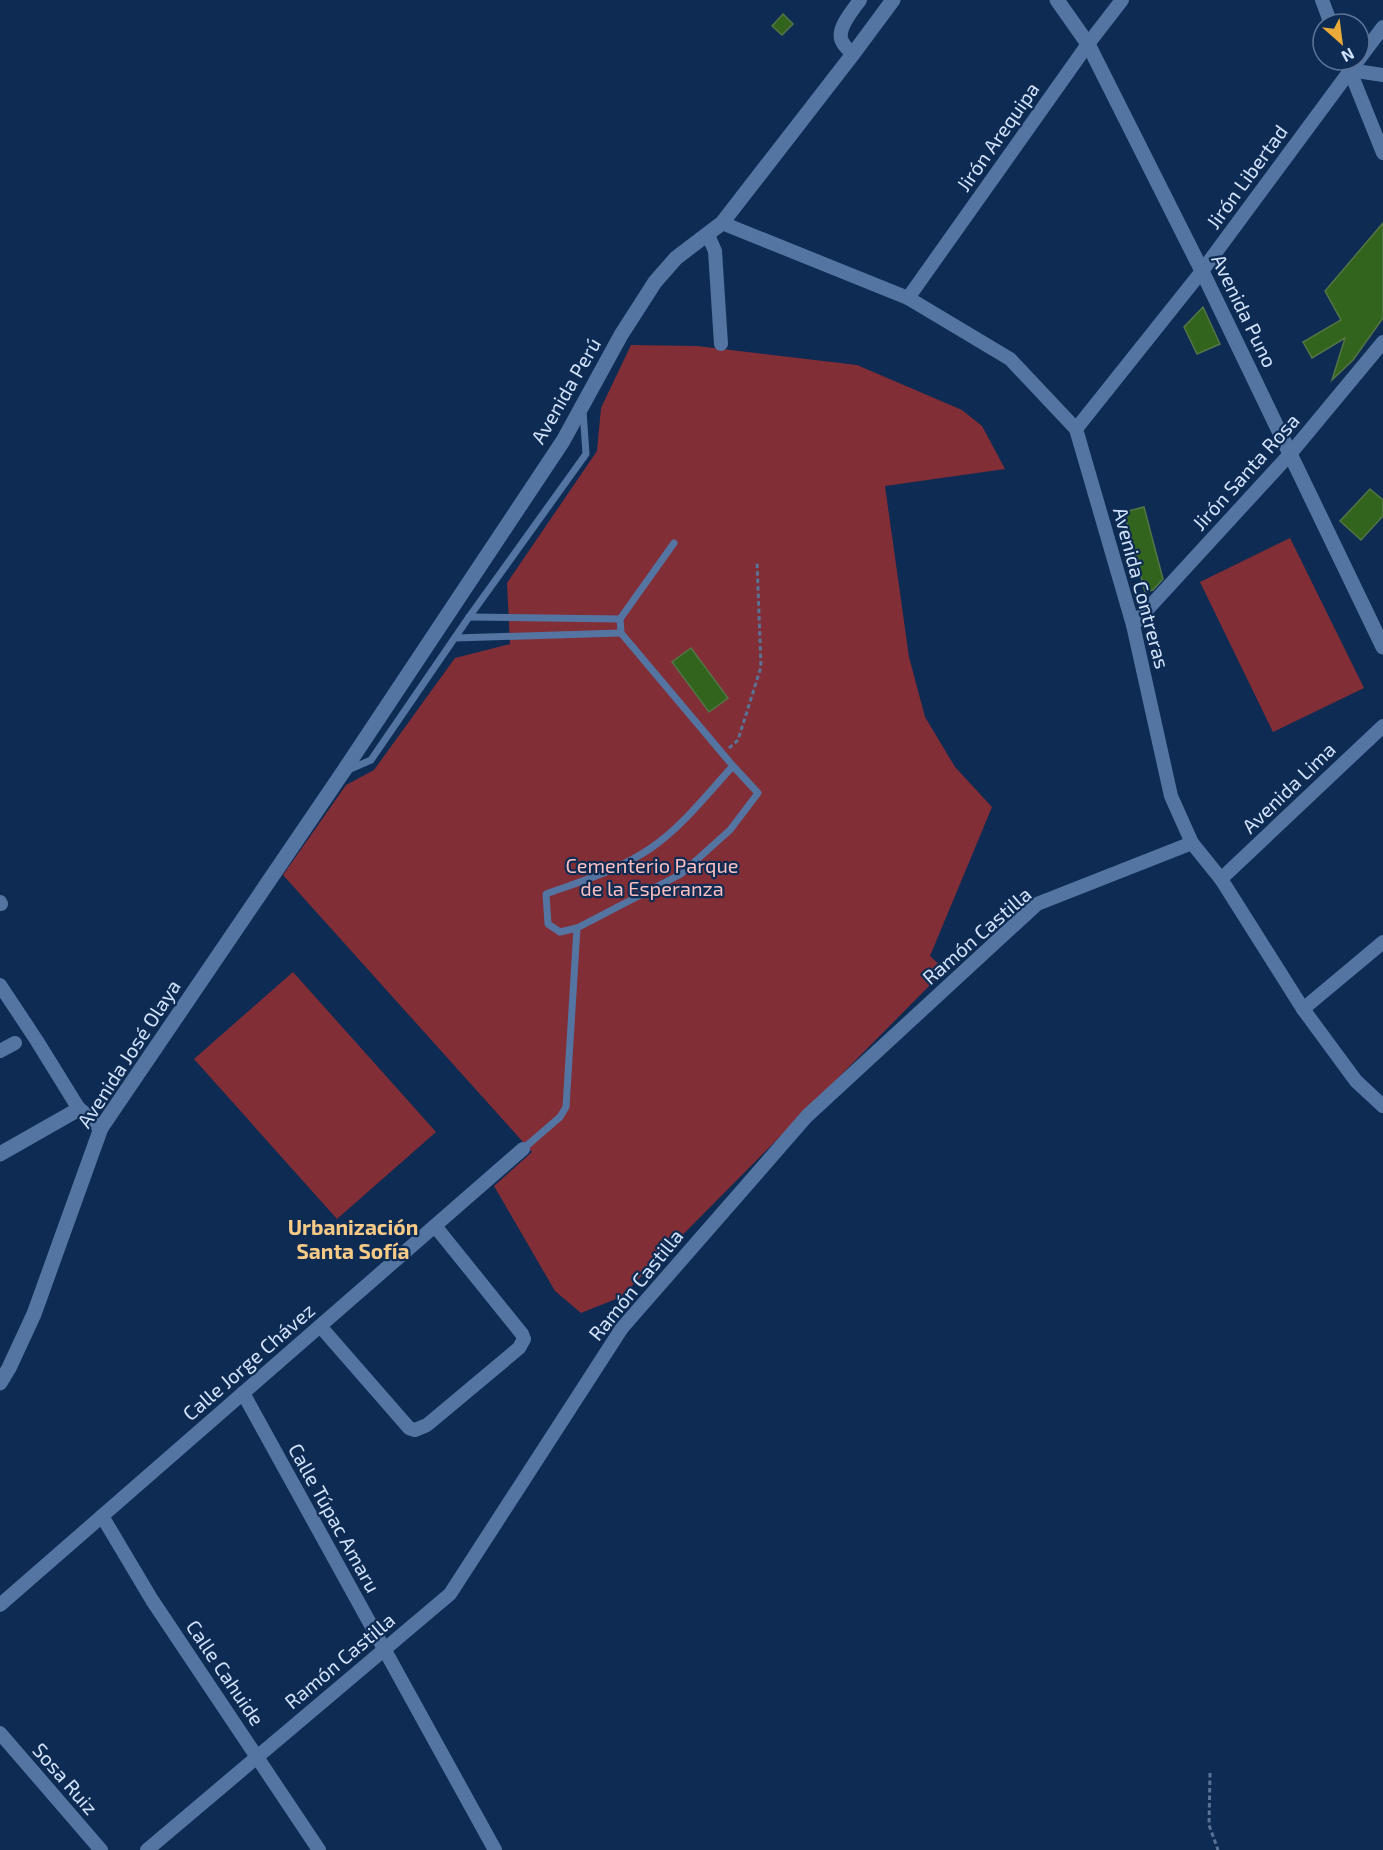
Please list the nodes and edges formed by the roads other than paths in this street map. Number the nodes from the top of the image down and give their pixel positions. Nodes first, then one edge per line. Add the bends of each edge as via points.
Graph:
1 (860, 0) edge
2 (893, 0) edge
3 (1057, 0) edge
4 (1122, 0) edge
5 (1383, 27) edge
6 (1371, 41) edge
7 (1088, 44) junction
8 (853, 54) junction
9 (1346, 72) edge
10 (1356, 72) edge
11 (1383, 153) edge
12 (722, 223) junction
13 (708, 235) junction
14 (1202, 272) junction
15 (908, 297) junction
16 (1383, 342) edge
17 (721, 344) dead end
18 (583, 406) junction
19 (1076, 429) junction
20 (1290, 454) junction
21 (674, 543) dead end
22 (469, 617) junction
23 (620, 619) junction
24 (1133, 625) junction
25 (621, 633) junction
26 (455, 638) junction
27 (1383, 647) edge
28 (1383, 726) edge
29 (733, 766) junction
30 (343, 772) junction
31 (1192, 843) junction
32 (1221, 879) junction
33 (577, 928) junction
34 (1383, 942) edge
35 (0, 986) edge
36 (1303, 1009) junction
37 (15, 1043) dead end
38 (0, 1051) edge
39 (1383, 1106) edge
40 (79, 1109) junction
41 (101, 1128) junction
42 (523, 1149) joint
43 (0, 1154) edge
44 (435, 1226) junction
45 (320, 1326) junction
46 (0, 1383) edge
47 (243, 1393) junction
48 (102, 1516) junction
49 (0, 1605) edge
50 (383, 1650) junction
51 (0, 1733) edge
52 (258, 1757) junction
53 (101, 1850) edge
54 (147, 1850) edge
55 (319, 1850) edge
56 (495, 1850) edge

1 - 8 street via 840,37
2 - 8 main road, Avenida Perú
3 - 7 main road, Avenida Puno
4 - 7 street, Jirón Arequipa
5 - 6 street, Jirón Libertad
7 - 14 main road, Avenida Puno
7 - 15 street, Jirón Arequipa
8 - 12 main road, Avenida Perú
9 - 14 street, Jirón Libertad
10 - 11 street
12 - 13 main road, Avenida Perú
12 - 15 street, Avenida Contreras
13 - 17 street via 715,251
13 - 18 main road, Avenida Perú via 676,258 655,282
14 - 19 street, Jirón Libertad
14 - 20 main road, Avenida Puno
15 - 19 street, Avenida Contreras via 1010,359
16 - 20 street, Jirón Santa Rosa
18 - 22 lane via 586,454
18 - 30 main road, Avenida Perú
19 - 24 street, Avenida Contreras
20 - 24 street, Jirón Santa Rosa
20 - 27 main road, Avenida Puno
21 - 23 lane
22 - 23 lane
22 - 26 lane
23 - 25 lane
24 - 31 street, Avenida Contreras via 1171,796
25 - 26 lane
25 - 29 lane
26 - 30 lane via 371,760
28 - 32 street, Avenida Lima
29 - 33 lane via 758,793 730,830 681,874
29 - 33 lane via 652,848 614,870 546,894 548,924 560,932
30 - 41 main road, Avenida José Olaya
31 - 32 street, Avenida Contreras
31 - 50 street, Ramón Castilla via 1037,904 807,1116 622,1328 450,1594
32 - 36 street, Avenida Contreras
33 - 42 lane via 566,1107
34 - 36 street
35 - 40 street
36 - 39 street, Avenida Contreras via 1356,1081
37 - 38 street
40 - 41 main road
40 - 43 main road
41 - 46 main road, Avenida José Olaya via 34,1314
42 - 44 street, Calle Jorge Chávez
44 - 45 street, Calle Jorge Chávez
44 - 45 street via 522,1334 524,1339 519,1348 416,1430 409,1428
45 - 47 street, Calle Jorge Chávez
47 - 48 street, Calle Jorge Chávez
47 - 50 street, Calle Túpac Amaru
48 - 49 street, Calle Jorge Chávez
48 - 52 street, Calle Cahuide via 152,1600
50 - 52 street, Ramón Castilla
50 - 56 street, Calle Túpac Amaru
51 - 53 street, Sosa Ruiz
52 - 54 street, Ramón Castilla
52 - 55 street, Calle Cahuide

